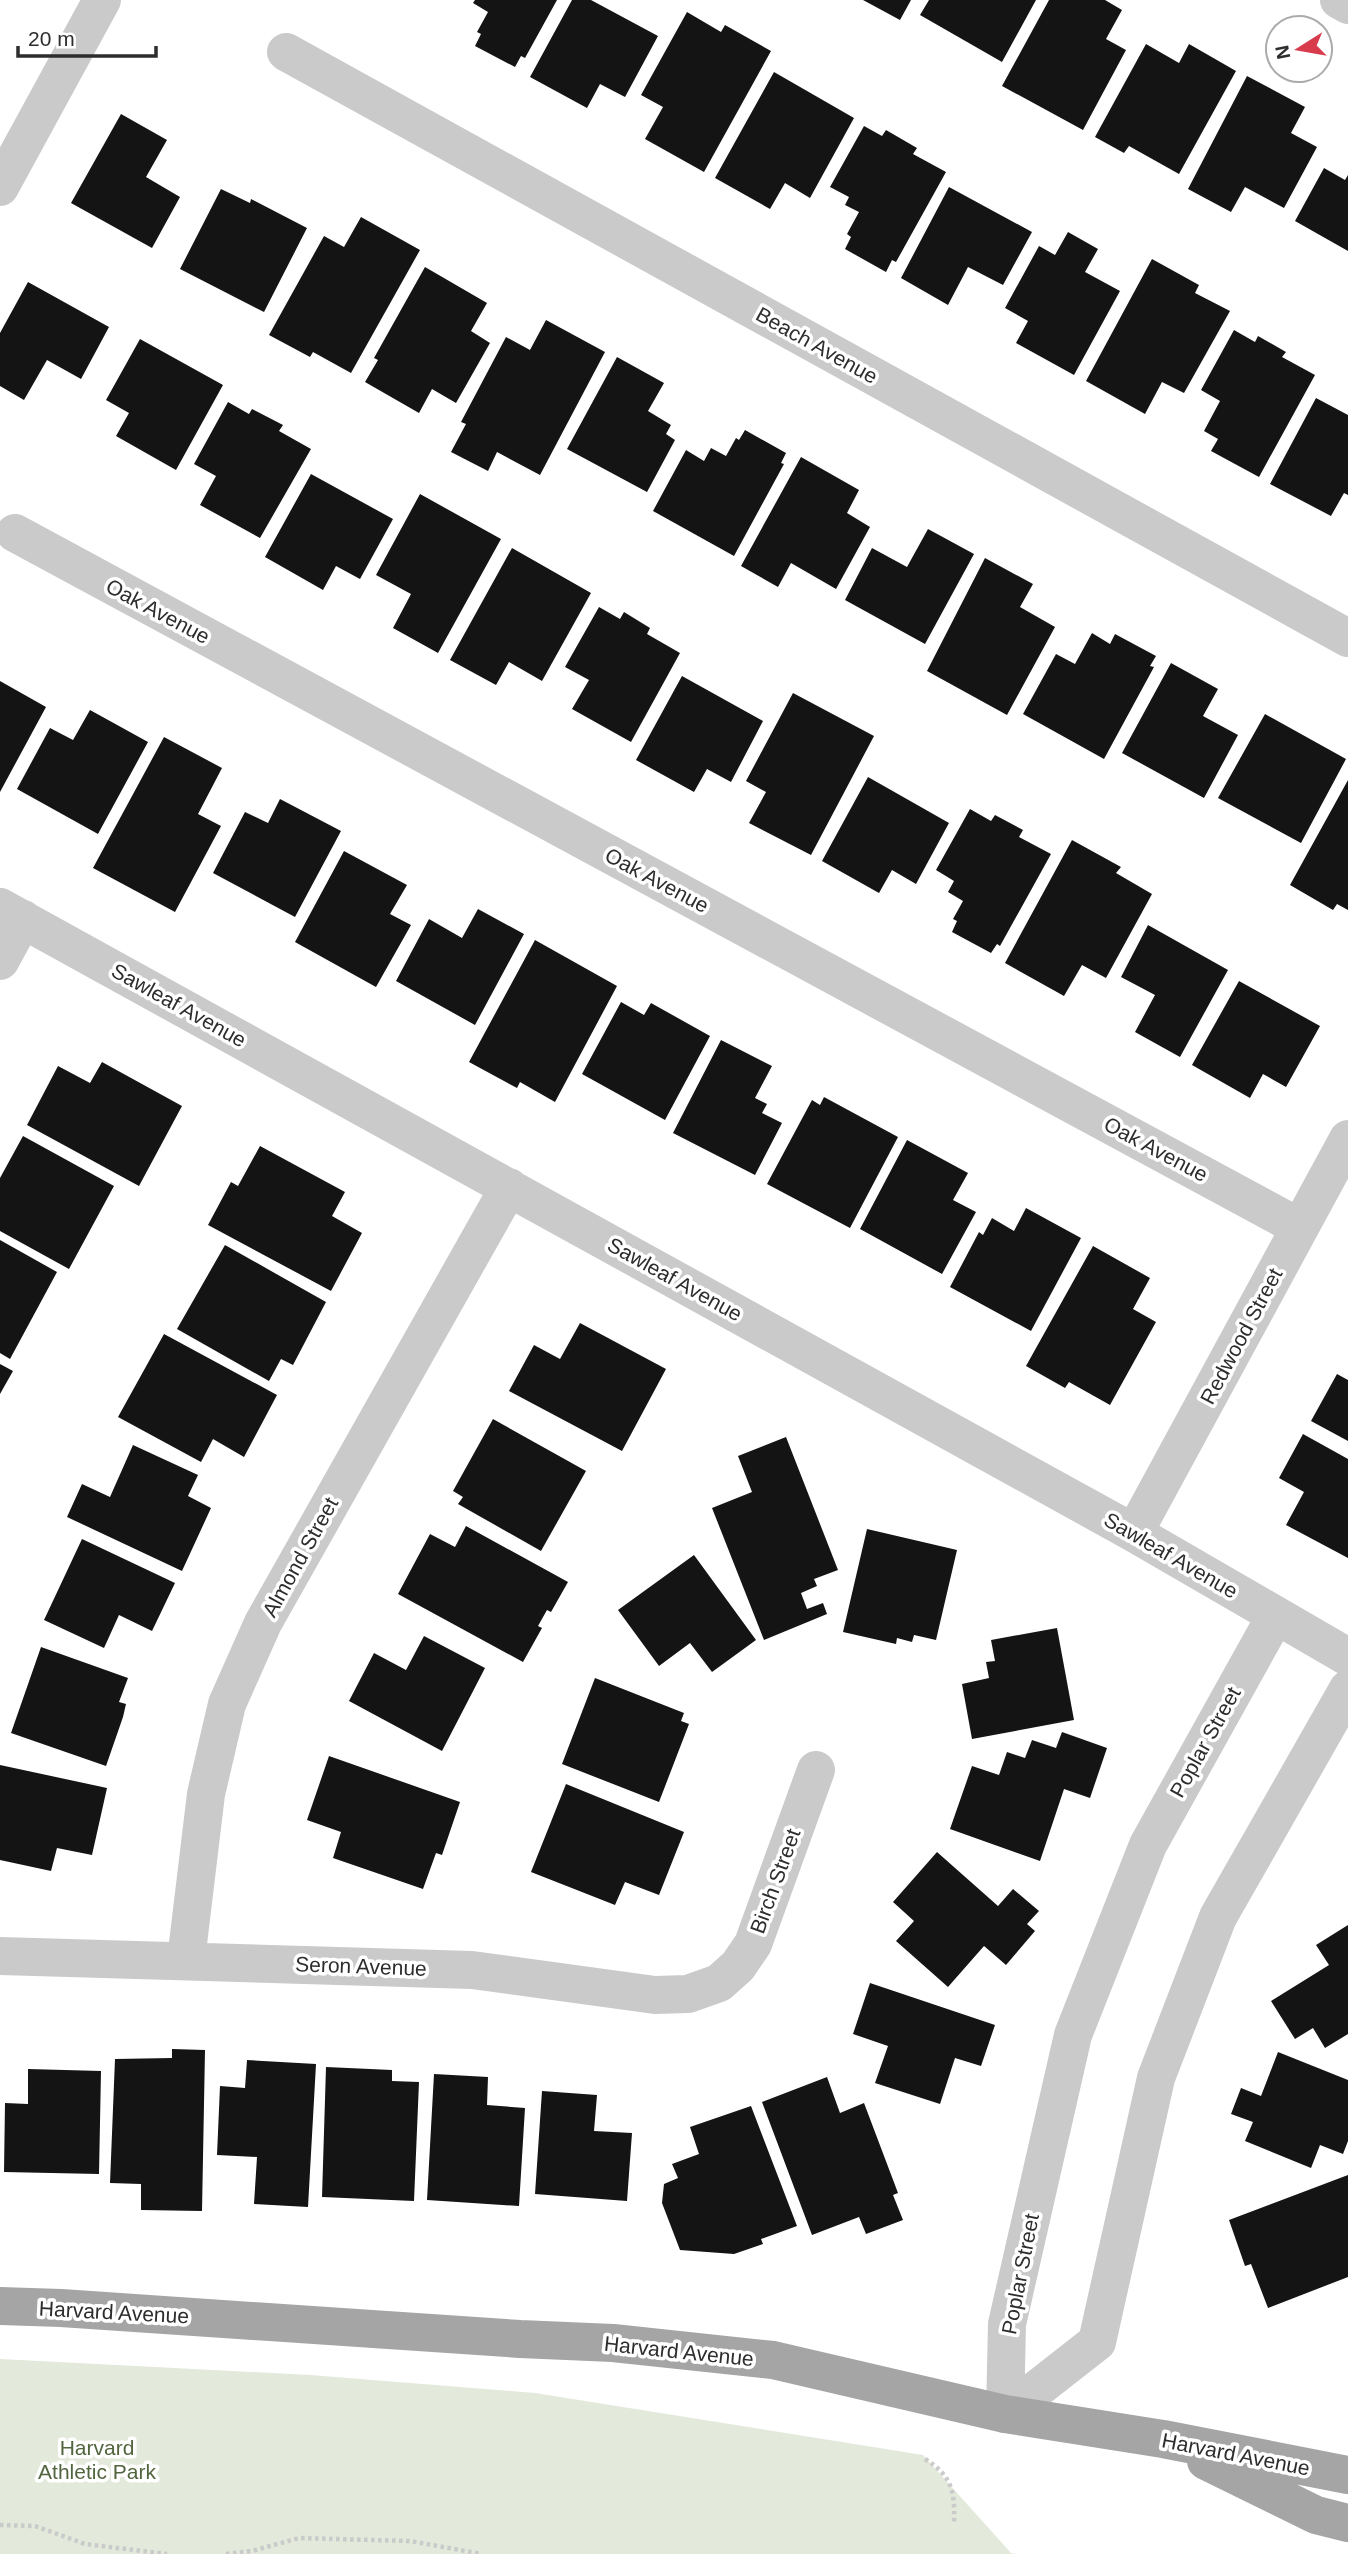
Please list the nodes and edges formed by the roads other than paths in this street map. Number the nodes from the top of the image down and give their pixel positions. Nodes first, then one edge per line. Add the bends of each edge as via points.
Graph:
1 (102, 0) edge
2 (1339, 0) edge
3 (1348, 5) edge
4 (286, 52) dead end
5 (0, 187) edge
6 (15, 533) dead end
7 (1348, 638) edge
8 (12, 913) edge
9 (0, 961) edge
10 (1348, 1139) edge
11 (509, 1187) junction
12 (1299, 1227) junction
13 (1134, 1533) junction
14 (1276, 1615) junction
15 (1348, 1657) edge
16 (1348, 1689) edge
17 (816, 1770) dead end
18 (0, 1955) edge
19 (187, 1960) junction
20 (719, 1983) joint
21 (0, 2306) edge
22 (1005, 2414) junction
23 (1163, 2439) junction
24 (1348, 2475) edge
25 (1348, 2523) edge

1 - 5 street
2 - 3 street
4 - 7 street, Beach Avenue
6 - 12 street, Oak Avenue
8 - 9 street
8 - 11 street, Sawleaf Avenue
10 - 12 street, Redwood Street
11 - 13 street, Sawleaf Avenue
11 - 19 street, Almond Street via 263,1623 227,1704 206,1794
12 - 13 street, Redwood Street
13 - 14 street, Sawleaf Avenue
14 - 15 street, Sawleaf Avenue
14 - 22 street, Poplar Street via 1148,1845 1073,2035 1007,2324
16 - 22 street via 1218,1917 1156,2078 1097,2342
17 - 20 street, Birch Street via 753,1944
18 - 19 street, Seron Avenue
19 - 20 street, Seron Avenue via 472,1970 655,1995 688,1994
21 - 22 main road, Harvard Avenue via 613,2343 773,2360
22 - 23 main road, Harvard Avenue
23 - 24 main road, Harvard Avenue
23 - 25 main road via 1316,2515

